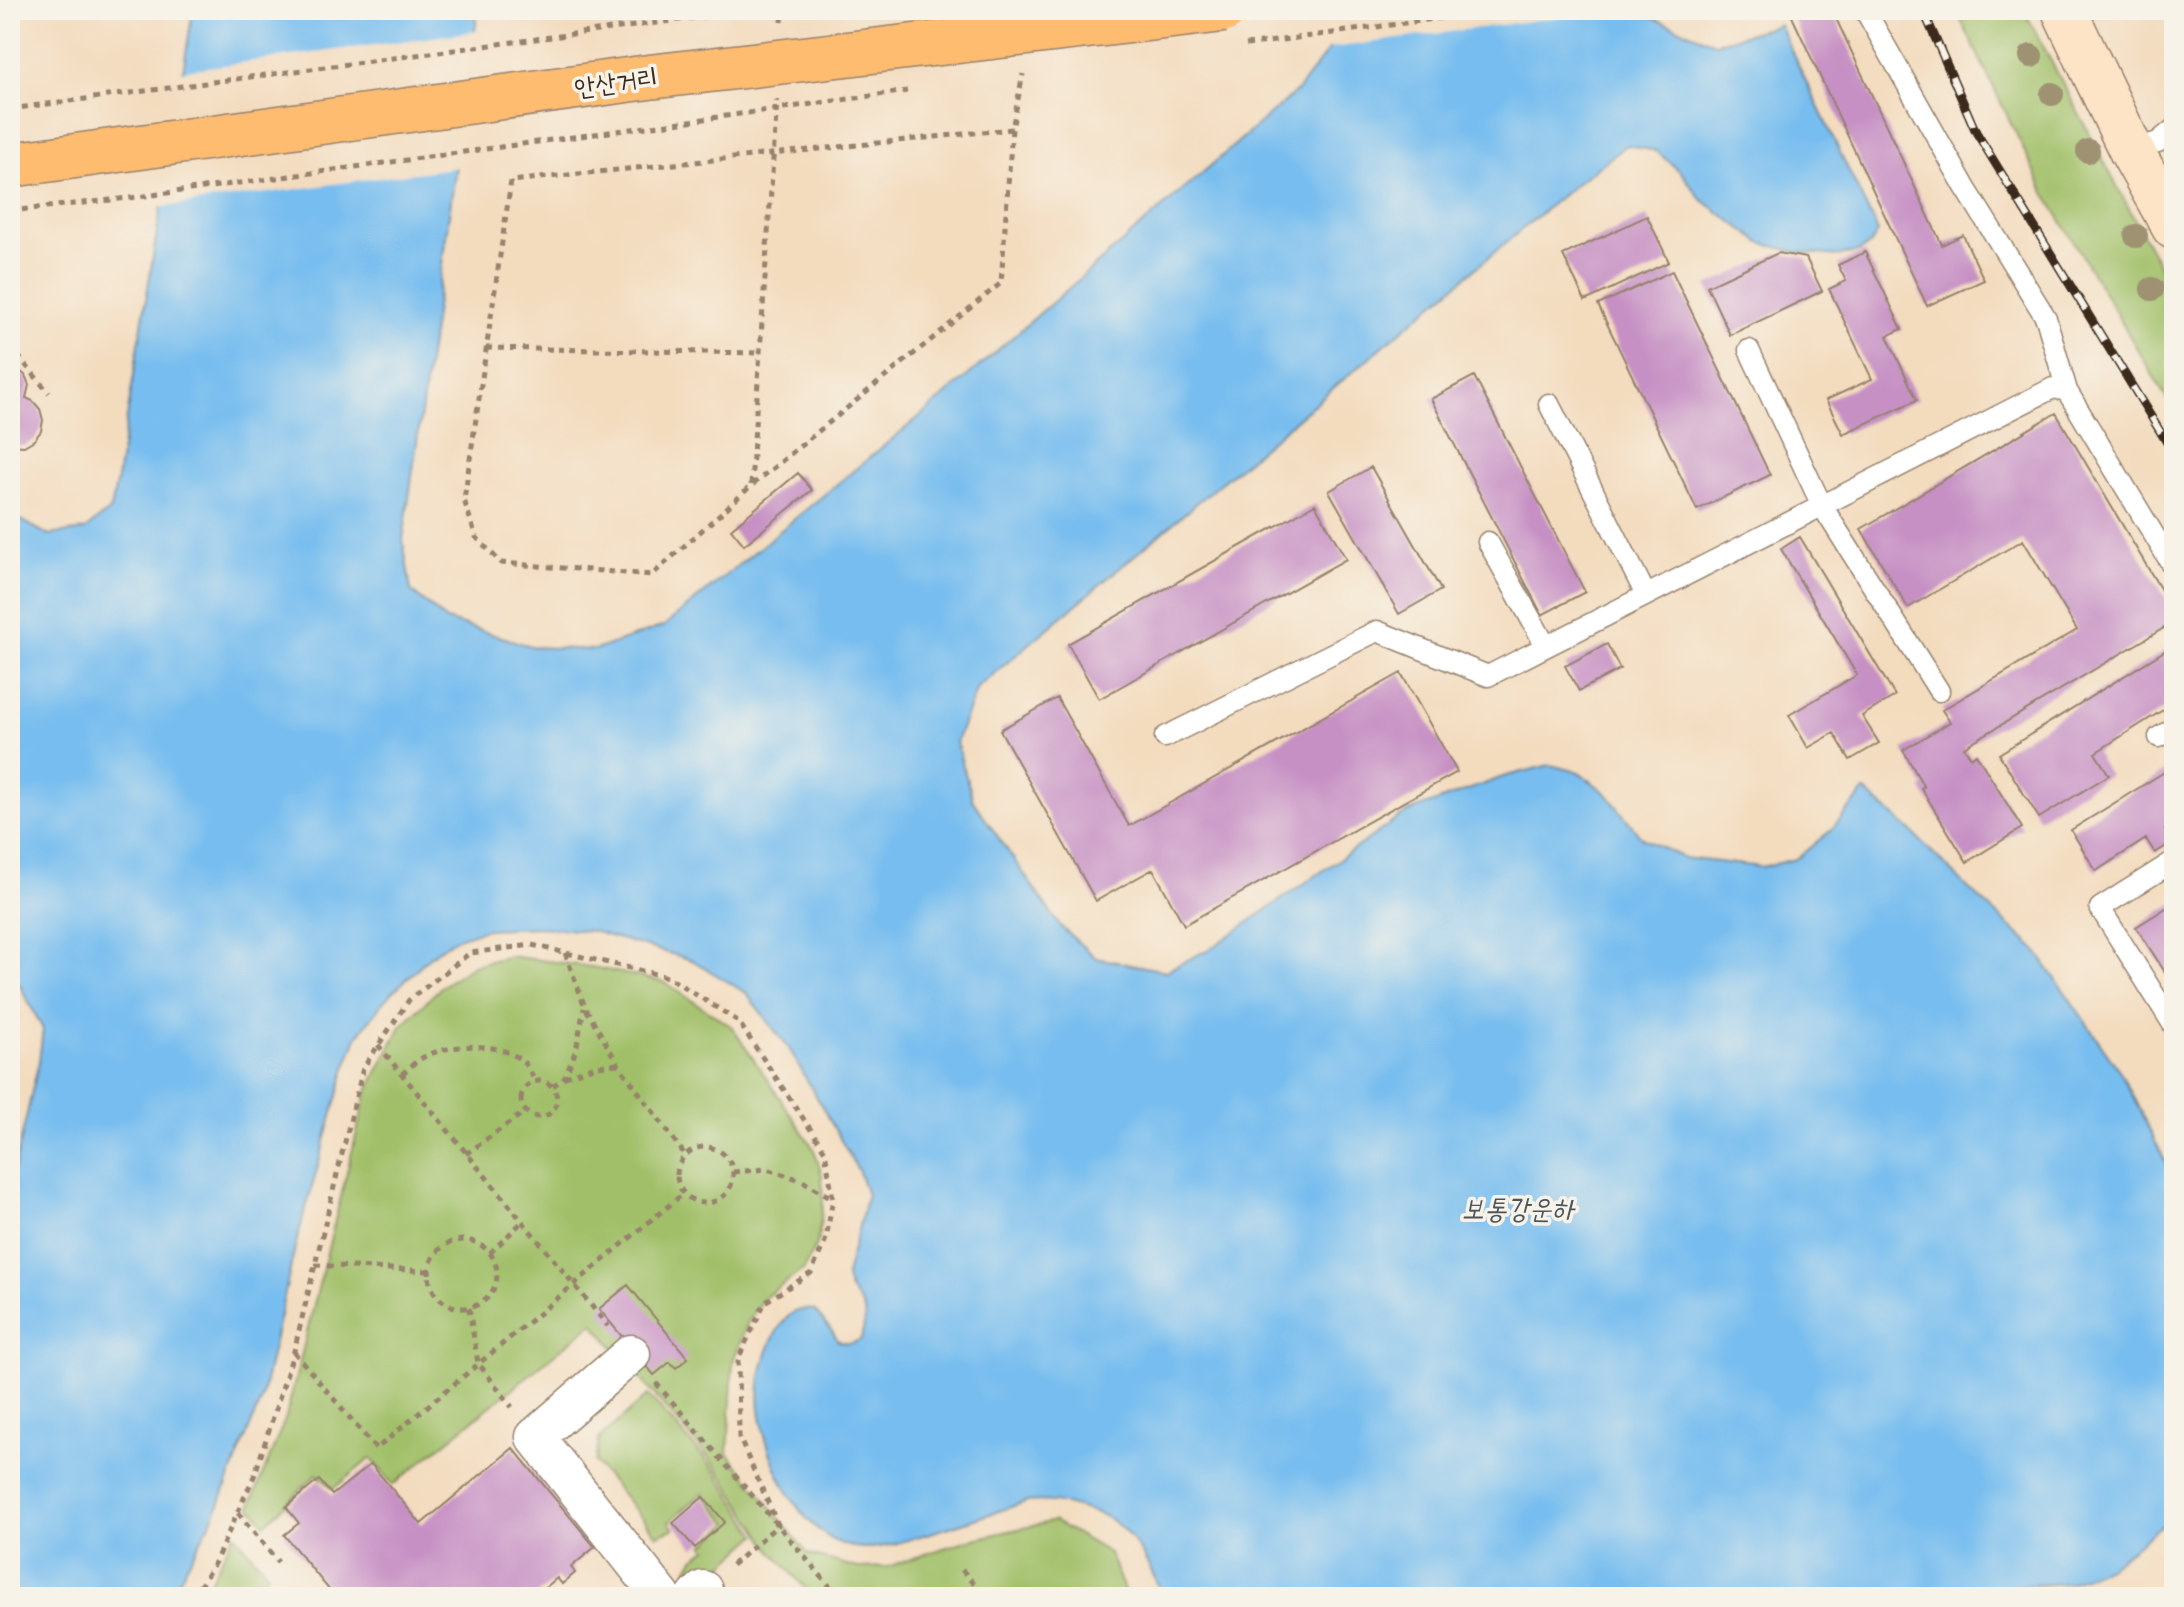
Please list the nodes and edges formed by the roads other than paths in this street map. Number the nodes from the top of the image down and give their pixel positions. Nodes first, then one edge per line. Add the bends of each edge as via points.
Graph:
1 (1865, 10) edge
2 (2064, 10) edge
3 (1235, 27) edge
4 (2174, 129) edge
5 (2131, 150) junction
6 (10, 165) edge
7 (2174, 227) edge
8 (1749, 350) dead end
9 (2067, 391) junction
10 (1549, 404) dead end
11 (1822, 506) junction
12 (1488, 542) dead end
13 (2174, 568) edge
14 (1646, 595) junction
15 (1546, 646) junction
16 (1939, 691) dead end
17 (1165, 737) dead end
18 (2174, 861) edge
19 (2174, 1026) edge
20 (631, 1354) dead end
21 (662, 1597) edge

1 - 9 lane via 2046,318
2 - 5 main road
3 - 6 main road, 안산거리, bridge via 649,77
4 - 5 lane via 2158,142
5 - 7 main road
8 - 11 lane
9 - 11 lane via 2053,388
9 - 13 lane
10 - 14 lane
11 - 14 lane
11 - 16 lane
12 - 15 lane
14 - 15 lane
15 - 17 lane via 1488,676 1377,631
18 - 19 lane via 2100,908
20 - 21 street via 535,1437

